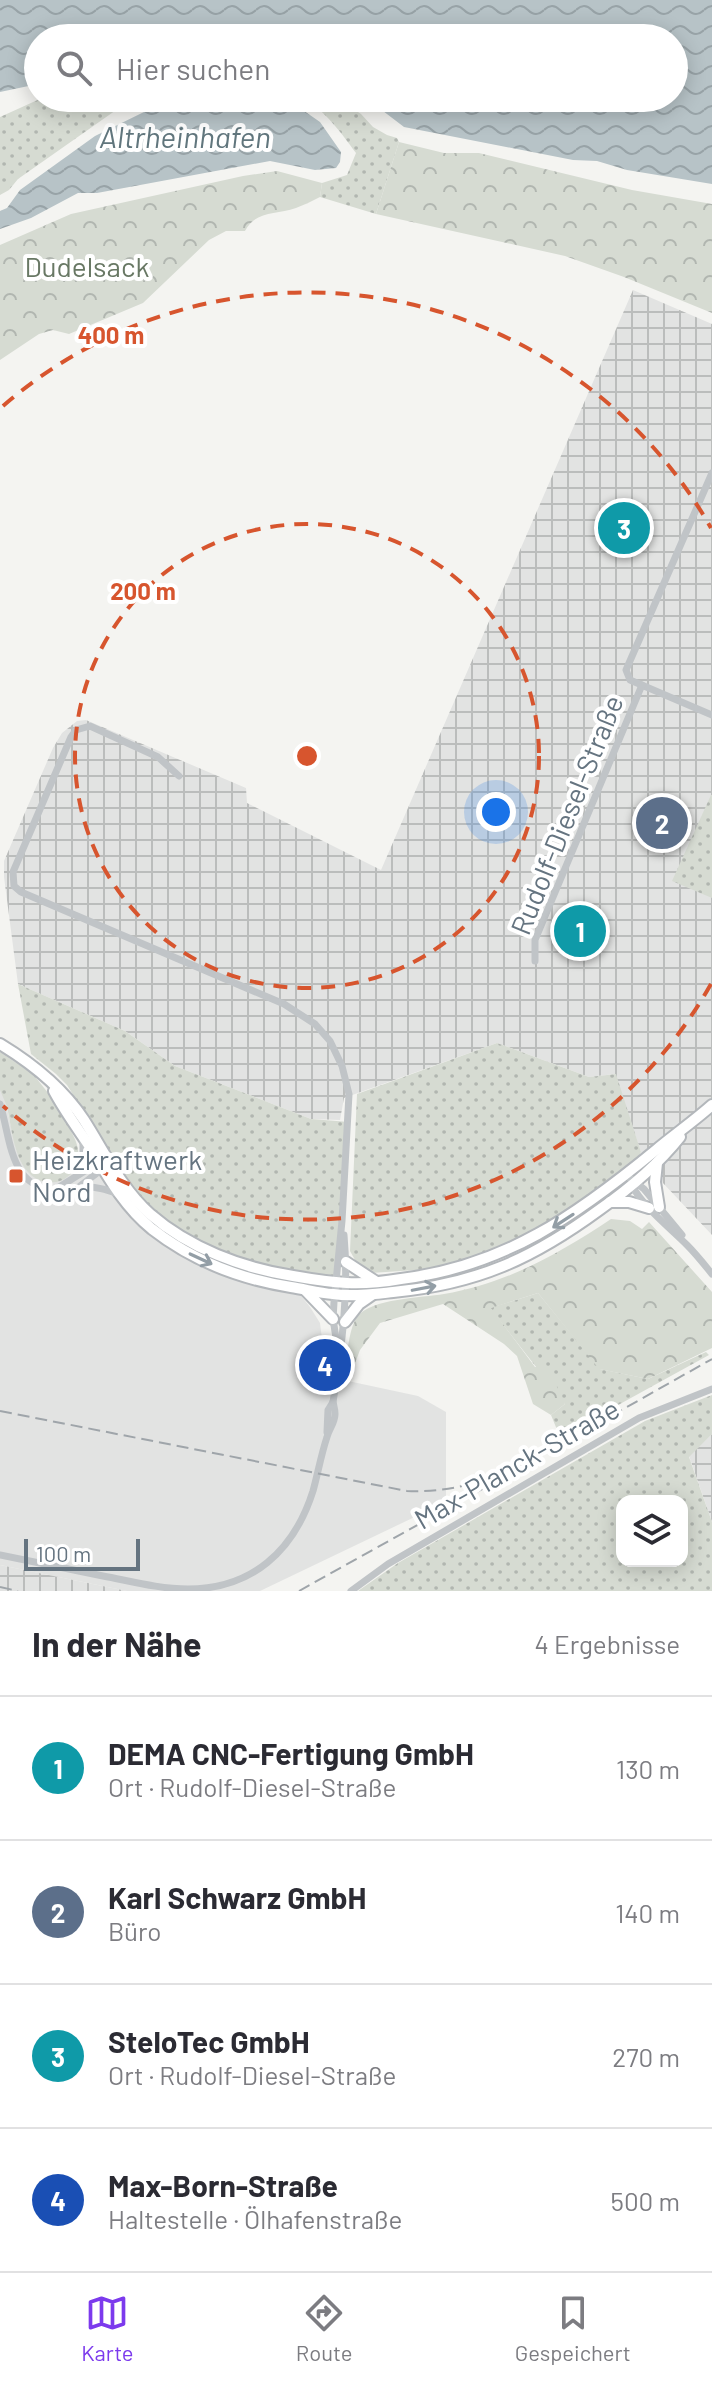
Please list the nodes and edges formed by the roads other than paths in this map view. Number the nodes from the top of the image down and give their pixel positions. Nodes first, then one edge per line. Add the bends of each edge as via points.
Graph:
1 (712, 473) edge
2 (642, 685) junction
3 (712, 715) edge
4 (179, 776) dead end
5 (535, 961) dead end
6 (0, 1044) edge
7 (50, 1082) junction
8 (0, 1104) edge
9 (712, 1105) edge
10 (689, 1125) junction
11 (82, 1136) junction
12 (657, 1163) junction
13 (103, 1165) junction
14 (79, 1175) junction
15 (631, 1181) junction
16 (80, 1187) junction
17 (54, 1190) junction
18 (119, 1194) junction
19 (610, 1202) junction
20 (654, 1208) junction
21 (342, 1221) junction
22 (346, 1262) junction
23 (712, 1274) edge
24 (375, 1288) junction
25 (303, 1289) junction
26 (341, 1289) junction
27 (333, 1319) junction
28 (345, 1322) junction
29 (339, 1357) junction
30 (712, 1389) edge
31 (0, 1555) edge
32 (351, 1591) edge

1 - 2 street, Rudolf-Diesel-Straße via 626,670 630,680
2 - 3 street, Rudolf-Diesel-Straße
2 - 5 street, Rudolf-Diesel-Straße via 535,940
4 - 21 street via 158,757 90,726 76,730 13,872 14,886 284,1004 320,1029 342,1066 349,1094
6 - 7 main road
7 - 11 main road
7 - 13 main road via 82,1117
8 - 17 street via 21,1171 35,1186
9 - 10 main road
10 - 12 main road
10 - 15 main road
11 - 13 main road
11 - 14 street
12 - 15 main road
12 - 20 main road
13 - 14 street
13 - 16 street
13 - 18 main road
13 - 26 main road via 148,1212 200,1246 259,1269
14 - 17 street
15 - 19 main road
15 - 20 street
15 -> 24 main road via 508,1251
16 - 17 street
16 - 18 street
18 -> 25 main road via 137,1216 195,1257 256,1280
19 - 20 main road
24 -> 19 main road via 414,1290 509,1265 541,1250
20 - 23 street via 676,1225
21 - 22 street
21 - 26 street
22 - 24 main road
22 - 26 street
24 - 26 main road
24 - 28 main road
25 - 26 main road
25 - 27 main road
26 - 27 street
26 - 28 street
27 - 29 street
28 - 29 street
29 - 31 street via 311,1497 292,1536 256,1572 206,1588 172,1588
30 - 32 street, Max-Planck-Straße via 639,1418 388,1564

